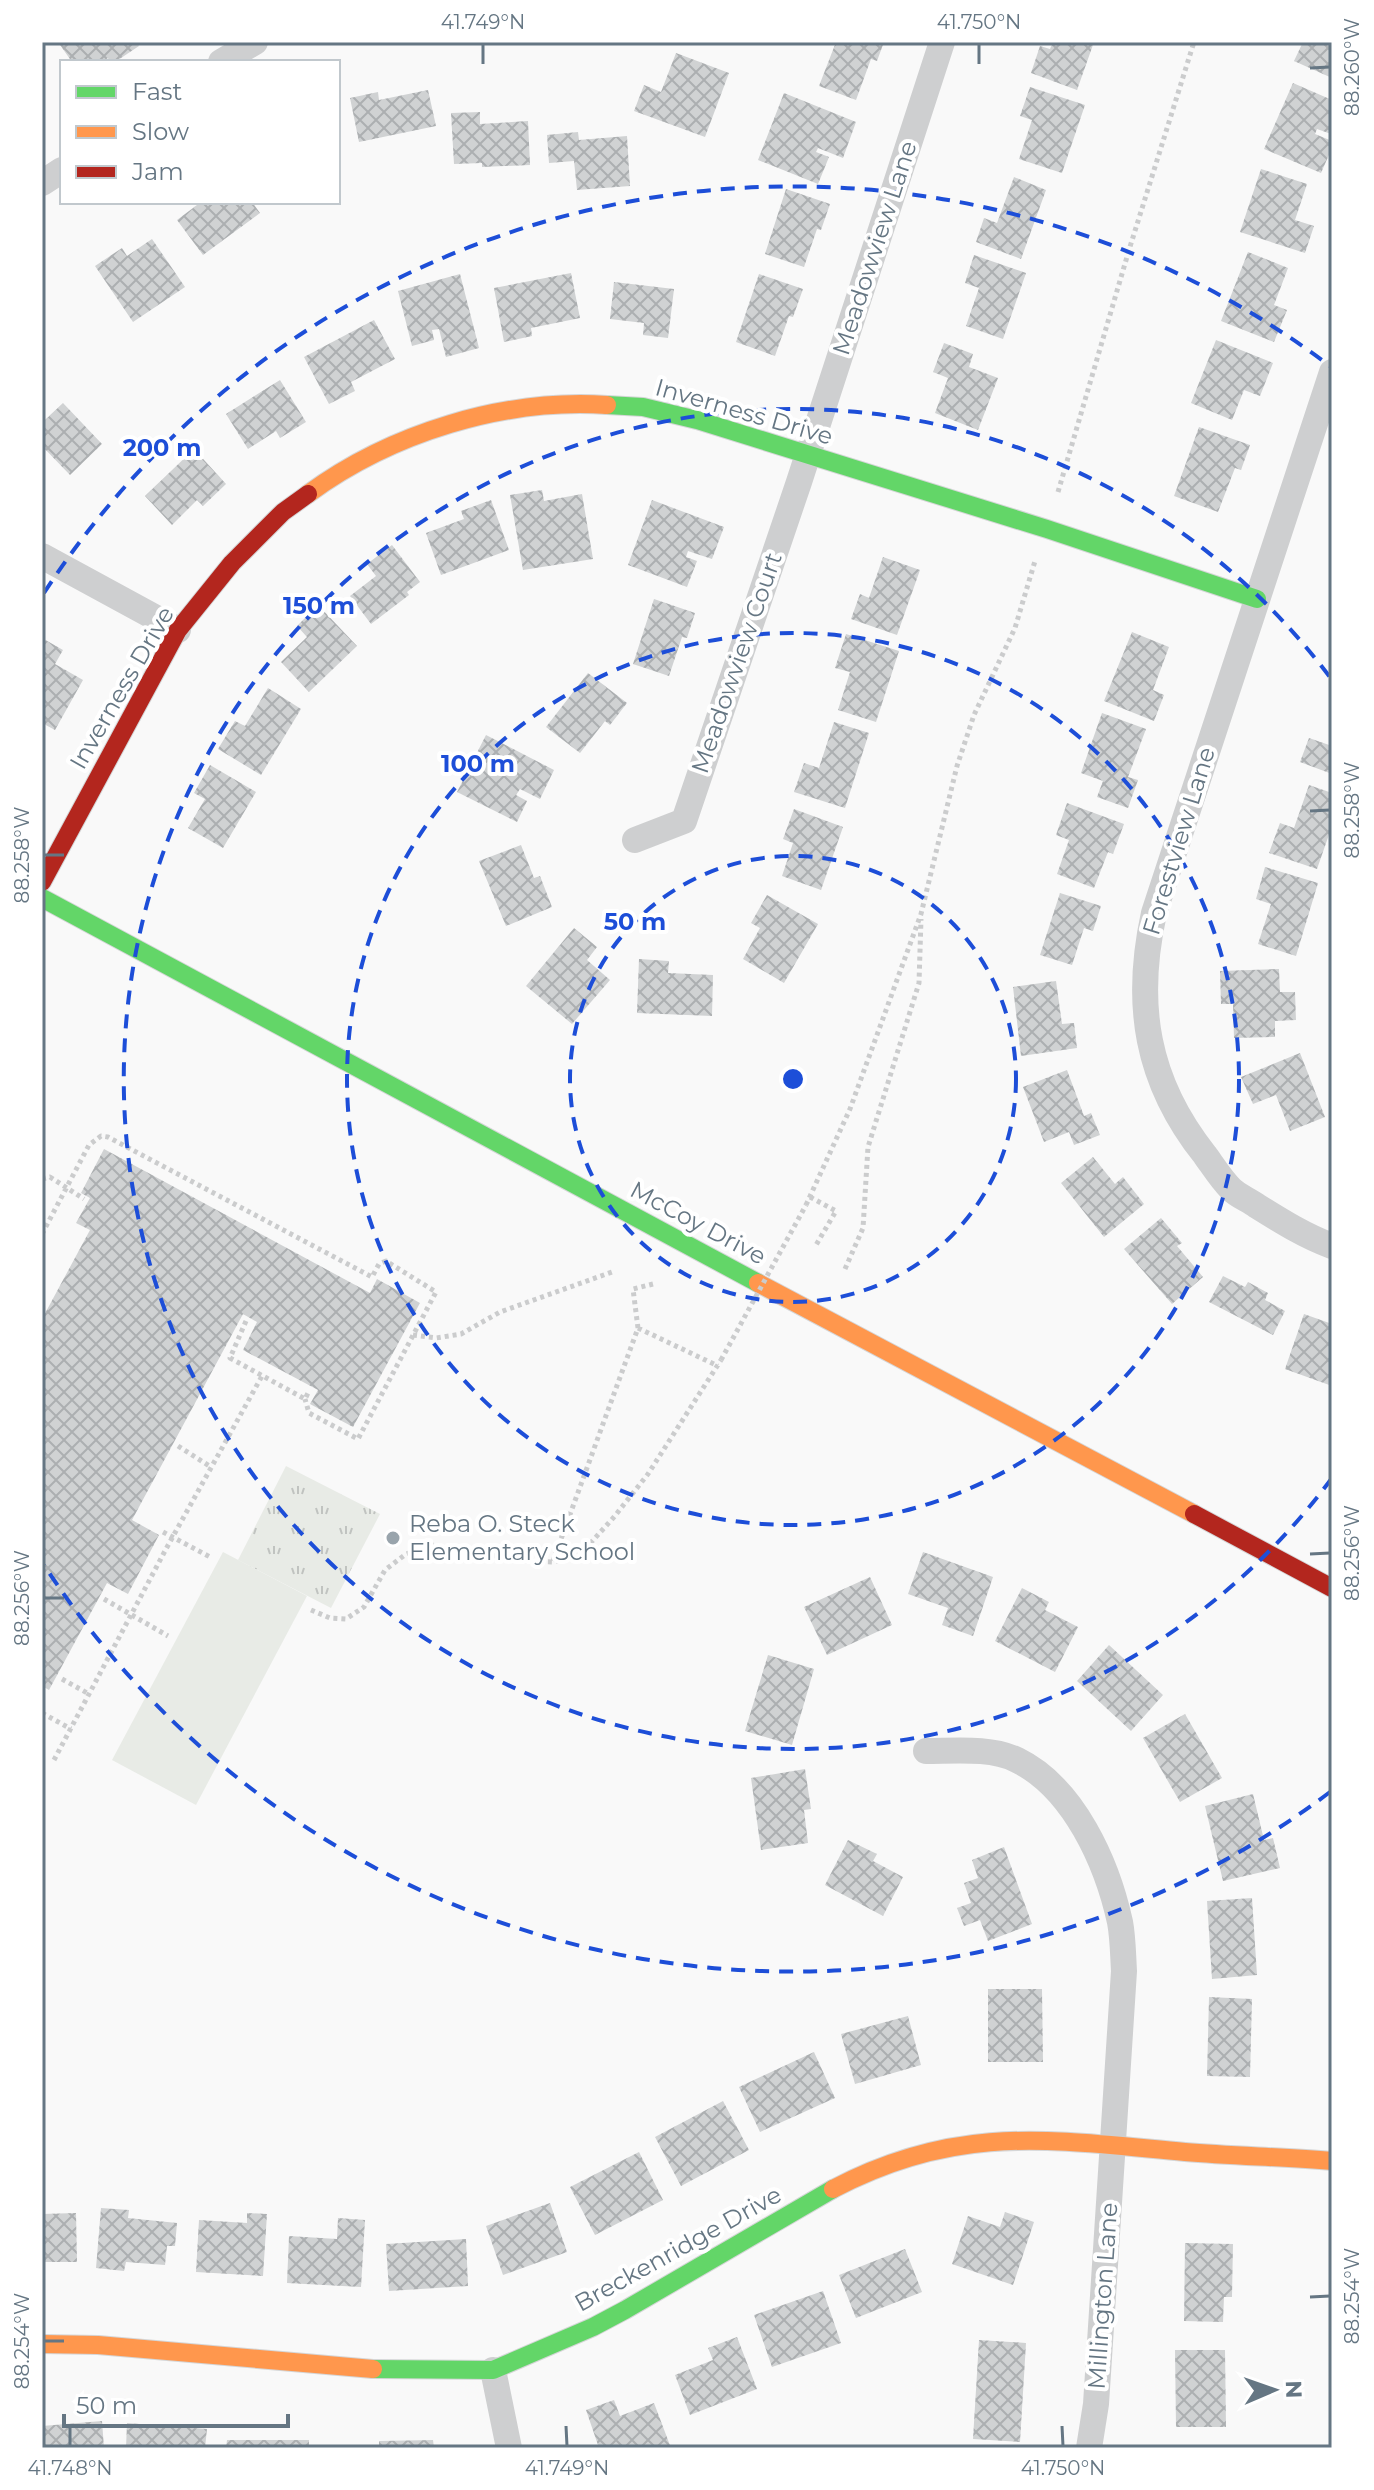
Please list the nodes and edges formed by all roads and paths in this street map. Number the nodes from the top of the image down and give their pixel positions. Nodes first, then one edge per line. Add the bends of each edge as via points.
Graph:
1 (255, 42) edge
2 (942, 42) edge
3 (1194, 42) edge
4 (224, 60) edge
5 (60, 171) edge
6 (42, 183) edge
7 (1332, 372) edge
8 (807, 454) junction
9 (1058, 492) dead end
10 (42, 556) edge
11 (1035, 561) dead end
12 (1257, 599) junction
13 (178, 630) junction
14 (635, 840) dead end
15 (42, 882) edge
16 (42, 898) edge
17 (921, 914) junction
18 (42, 1179) edge
19 (67, 1187) junction
20 (810, 1197) junction
21 (84, 1199) dead end
22 (42, 1234) edge
23 (816, 1245) dead end
24 (1332, 1246) edge
25 (845, 1269) dead end
26 (612, 1272) dead end
27 (653, 1284) dead end
28 (246, 1321) dead end
29 (638, 1328) junction
30 (413, 1335) junction
31 (719, 1363) junction
32 (262, 1376) junction
33 (309, 1391) dead end
34 (305, 1399) junction
35 (178, 1446) dead end
36 (211, 1467) junction
37 (163, 1532) dead end
38 (173, 1537) junction
39 (212, 1558) dead end
40 (553, 1562) junction
41 (1332, 1588) edge
42 (104, 1599) dead end
43 (311, 1610) dead end
44 (131, 1615) junction
45 (168, 1636) dead end
46 (62, 1679) dead end
47 (89, 1694) junction
48 (42, 1713) edge
49 (71, 1729) junction
50 (926, 1751) dead end
51 (54, 1760) dead end
52 (1114, 2144) junction
53 (1332, 2161) edge
54 (42, 2344) edge
55 (493, 2370) junction
56 (509, 2448) edge
57 (1089, 2448) edge

1 - 4 street
2 - 8 street, Meadowview Lane
3 - 9 path
5 - 6 street
7 - 12 street, Forestview Lane
8 - 12 street, Inverness Drive
8 - 13 street, Inverness Drive via 643,407 537,406 454,422 366,457 283,512 232,563
8 - 14 street, Meadowview Court via 684,821
10 - 13 street
11 - 17 path via 1015,628 974,715 957,766
12 - 24 street, Forestview Lane via 1154,913 1144,974 1147,1028 1168,1098 1191,1138 1232,1189
13 - 15 street, Inverness Drive
16 - 41 street, McCoy Drive
17 - 20 path via 850,1109
17 - 25 path via 919,983 868,1147 863,1228
18 - 19 path via 50,1177
19 - 21 path
19 - 22 path
19 - 30 path via 89,1145 108,1137 372,1277 386,1261 436,1292
20 - 23 path via 836,1211
20 - 31 path, bridge
26 - 30 path via 500,1312 461,1334
27 - 29 path via 633,1289
28 - 32 path via 230,1358
29 - 31 path
29 - 40 path
30 - 34 path via 358,1439 309,1413
31 - 40 path via 614,1517 574,1557
32 - 34 path
32 - 36 path
33 - 34 path
35 - 36 path
36 - 38 path
37 - 38 path
38 - 39 path
38 - 44 path
40 - 43 path via 432,1545 406,1554 385,1570 364,1607 346,1619
42 - 44 path
44 - 45 path
44 - 47 path
46 - 47 path
47 - 49 path
48 - 49 path
49 - 51 path
50 - 52 street, Millington Lane via 984,1752 1016,1759 1047,1781 1084,1826 1107,1875 1120,1924 1124,1971
52 - 53 street, Breckenridge Drive
52 - 55 street, Breckenridge Drive via 963,2143 882,2165 593,2327
52 - 57 street, Millington Lane
54 - 55 street, Breckenridge Drive via 367,2369
55 - 56 street

